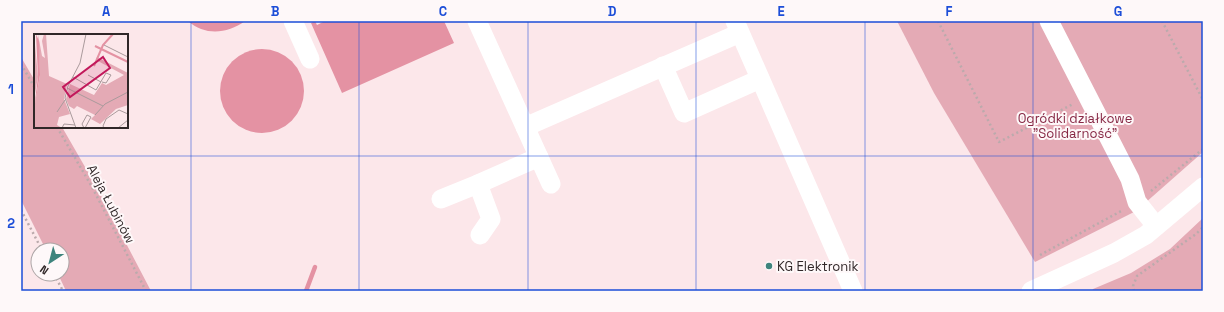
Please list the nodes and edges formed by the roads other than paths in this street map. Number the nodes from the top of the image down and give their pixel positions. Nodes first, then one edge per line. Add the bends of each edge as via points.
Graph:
1 (292, 21) edge
2 (477, 21) edge
3 (1049, 21) edge
4 (738, 27) edge
5 (310, 59) dead end
6 (663, 66) junction
7 (760, 79) junction
8 (525, 127) junction
9 (538, 157) junction
10 (478, 184) junction
11 (551, 184) dead end
12 (1203, 187) edge
13 (441, 199) dead end
14 (1156, 226) junction
15 (480, 235) dead end
16 (853, 291) edge
17 (1031, 291) edge

1 - 5 street
2 - 8 street
3 - 14 street via 1130,179 1137,202
4 - 6 street
4 - 7 street
6 - 7 street via 684,113
6 - 8 street
7 - 16 street
8 - 9 street
9 - 10 street
9 - 11 street
10 - 13 street
10 - 15 street via 491,219
12 - 14 street
14 - 17 street via 1146,235 1114,253

